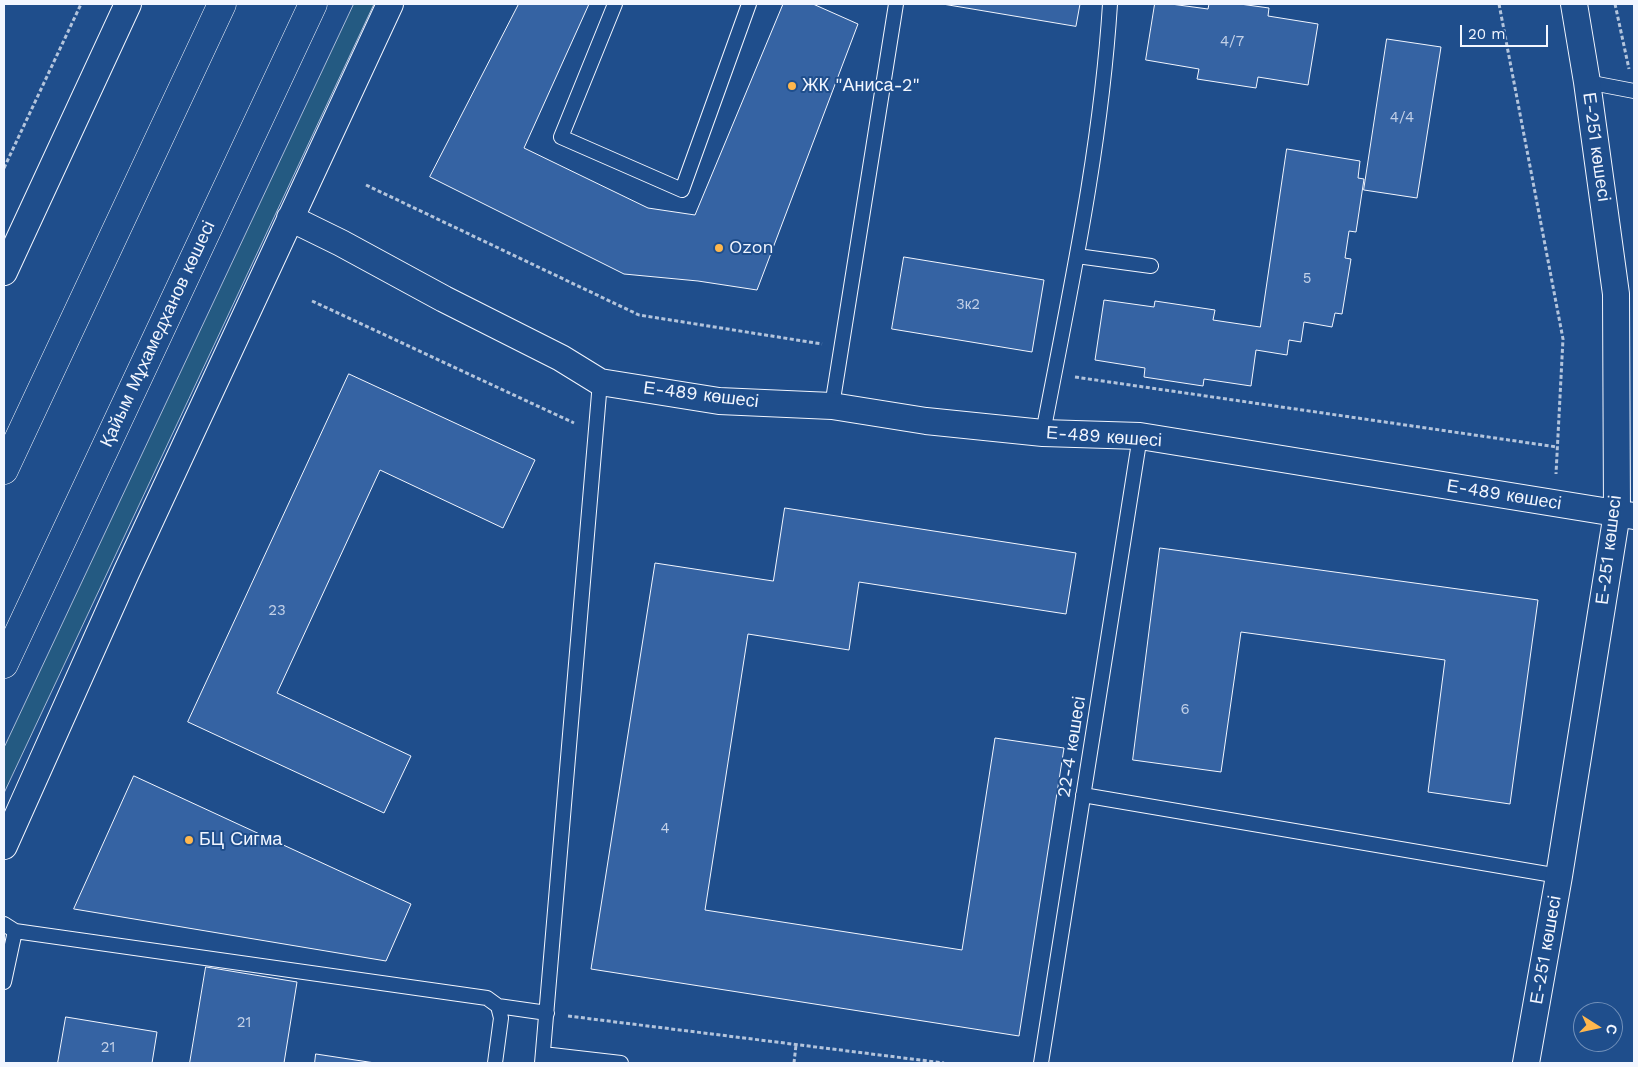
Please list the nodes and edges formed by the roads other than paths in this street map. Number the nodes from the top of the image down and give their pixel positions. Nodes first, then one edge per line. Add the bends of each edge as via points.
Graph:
1 (128, 4) edge
2 (222, 4) edge
3 (313, 4) edge
4 (390, 4) edge
5 (615, 4) edge
6 (749, 4) edge
7 (896, 4) edge
8 (1110, 4) edge
9 (1574, 4) edge
10 (1587, 82) junction
11 (1634, 91) edge
12 (290, 218) junction
13 (1077, 256) junction
14 (1150, 266) dead end
15 (4, 272) edge
16 (600, 382) junction
17 (832, 406) junction
18 (1043, 433) junction
19 (1140, 436) junction
20 (4, 470) edge
21 (1626, 515) edge
22 (4, 664) edge
23 (1083, 795) junction
24 (4, 846) edge
25 (1559, 876) junction
26 (9, 928) edge
27 (4, 982) edge
28 (498, 1006) junction
29 (547, 1013) junction
30 (543, 1059) edge
31 (495, 1063) edge
32 (621, 1063) edge
33 (1041, 1063) edge
34 (1526, 1063) edge

1 - 15 street
2 - 20 main road
3 - 22 main road, Қайым Мұхамедханов көшесі
4 - 12 street
5 - 6 lane via 561,137 682,190
7 - 17 lane
8 - 13 lane via 1106,65
9 - 10 street, Е-251 көшесі
10 - 11 lane
10 - 21 street, Е-251 көшесі via 1616,294
12 - 16 street via 561,358
12 - 24 street
13 - 14 lane
13 - 18 lane
16 - 17 street, Е-489 көшесі via 719,401
16 - 29 lane
17 - 18 street, Е-489 көшесі via 926,421
18 - 19 street, Е-489 көшесі
19 - 21 street, Е-489 көшесі
19 - 23 lane, 22-4 көшесі
21 - 25 street, Е-251 көшесі
23 - 25 lane
23 - 33 lane, 22-4 көшесі
25 - 34 street, Е-251 көшесі
26 - 27 lane
26 - 28 lane via 487,998
28 - 29 lane
28 - 31 lane via 501,1018
29 - 30 lane
30 - 32 lane

